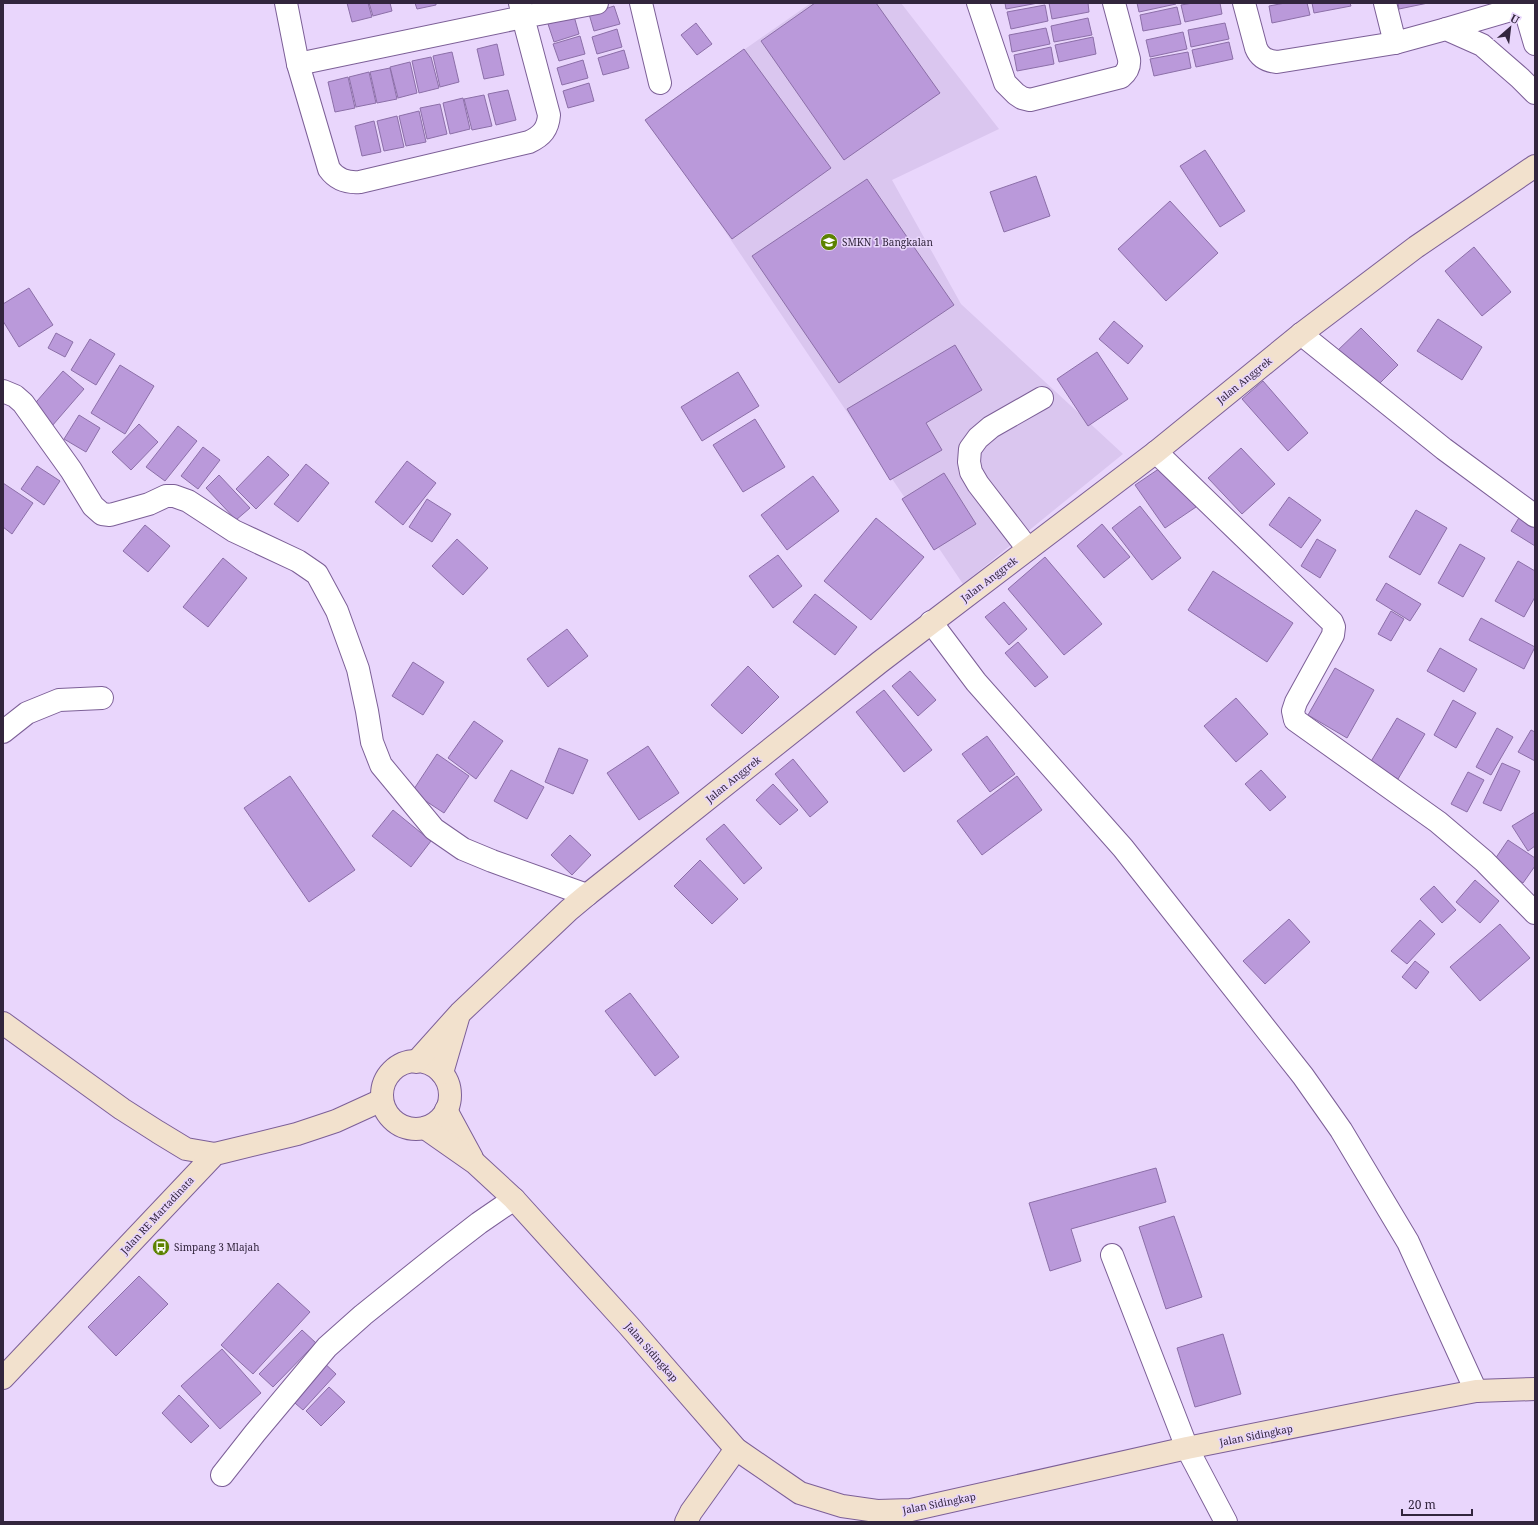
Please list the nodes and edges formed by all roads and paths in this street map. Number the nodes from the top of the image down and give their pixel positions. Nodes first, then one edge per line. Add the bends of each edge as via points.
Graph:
1 (286, 3) edge
2 (597, 3) edge
3 (641, 3) edge
4 (978, 3) edge
5 (1114, 3) edge
6 (1244, 3) edge
7 (1385, 3) edge
8 (1524, 5) edge
9 (521, 10) edge
10 (1446, 30) junction
11 (1395, 43) junction
12 (1535, 44) edge
13 (298, 64) junction
14 (660, 83) dead end
15 (1535, 93) edge
16 (1535, 166) edge
17 (1301, 334) junction
18 (3, 391) edge
19 (1042, 398) dead end
20 (1156, 452) junction
21 (1535, 516) edge
22 (1028, 549) junction
23 (931, 622) junction
24 (102, 698) dead end
25 (3, 732) edge
26 (587, 895) junction
27 (1535, 913) edge
28 (460, 1013) junction
29 (3, 1023) edge
30 (416, 1062) junction
31 (442, 1074) junction
32 (386, 1108) junction
33 (446, 1110) junction
34 (425, 1128) junction
35 (215, 1154) junction
36 (475, 1162) junction
37 (514, 1199) junction
38 (1112, 1255) dead end
39 (3, 1378) edge
40 (1535, 1389) edge
41 (1476, 1391) junction
42 (1187, 1448) junction
43 (736, 1450) junction
44 (222, 1475) dead end
45 (686, 1522) edge
46 (1226, 1522) edge

1 - 13 street
2 - 9 street
3 - 14 street
4 - 5 street via 1005,82 1016,94 1030,100 1121,77 1125,73 1130,64
6 - 11 street via 1258,54 1270,61
7 - 11 street
8 - 10 street
8 - 12 street
9 - 13 street
9 - 13 street via 549,115 544,131 538,138 529,142 350,183 333,175 329,169
10 - 11 street
10 - 15 street via 1482,45
16 - 17 street, Jalan Anggrek via 1416,247
17 - 20 street, Jalan Anggrek
17 - 21 street via 1444,449
18 - 26 street via 23,403 102,514 110,515 149,504 166,496 174,496 188,501 234,531 298,561 317,574 337,611 358,669 372,742 382,765 434,829 463,849
19 - 22 street via 991,427 978,438 970,449 968,462 978,484
20 - 22 street, Jalan Anggrek
20 - 27 street via 1332,622 1333,635 1296,702 1293,711 1295,720 1438,822 1484,860
22 - 23 street, Jalan Anggrek
23 - 26 street, Jalan Anggrek
23 - 41 street via 976,682 1123,848 1303,1076 1332,1118 1408,1242
24 - 25 street via 59,700 28,713
26 - 28 street, Jalan Anggrek
28 - 30 street, Jalan Anggrek
28 - 31 street
29 - 35 street via 158,1132 186,1149
30 - 31 street via 435,1067
30 - 32 street via 407,1062 390,1073 382,1090
31 - 33 street via 450,1091 450,1101
32 - 34 street via 397,1124 416,1130
32 - 35 street via 349,1115 297,1134
33 - 34 street via 434,1125
33 - 36 street, Jalan Sidingkap
34 - 36 street, Jalan Sidingkap
35 - 39 street, Jalan RE Martadinata
36 - 37 street, Jalan Sidingkap
37 - 43 street, Jalan Sidingkap via 629,1326
37 - 44 street via 438,1254 327,1347
38 - 42 street
40 - 41 street, Jalan Sidingkap
41 - 42 street, Jalan Sidingkap
42 - 43 street, Jalan Sidingkap via 911,1510 877,1512 842,1506 800,1493
42 - 46 street
43 - 45 street

